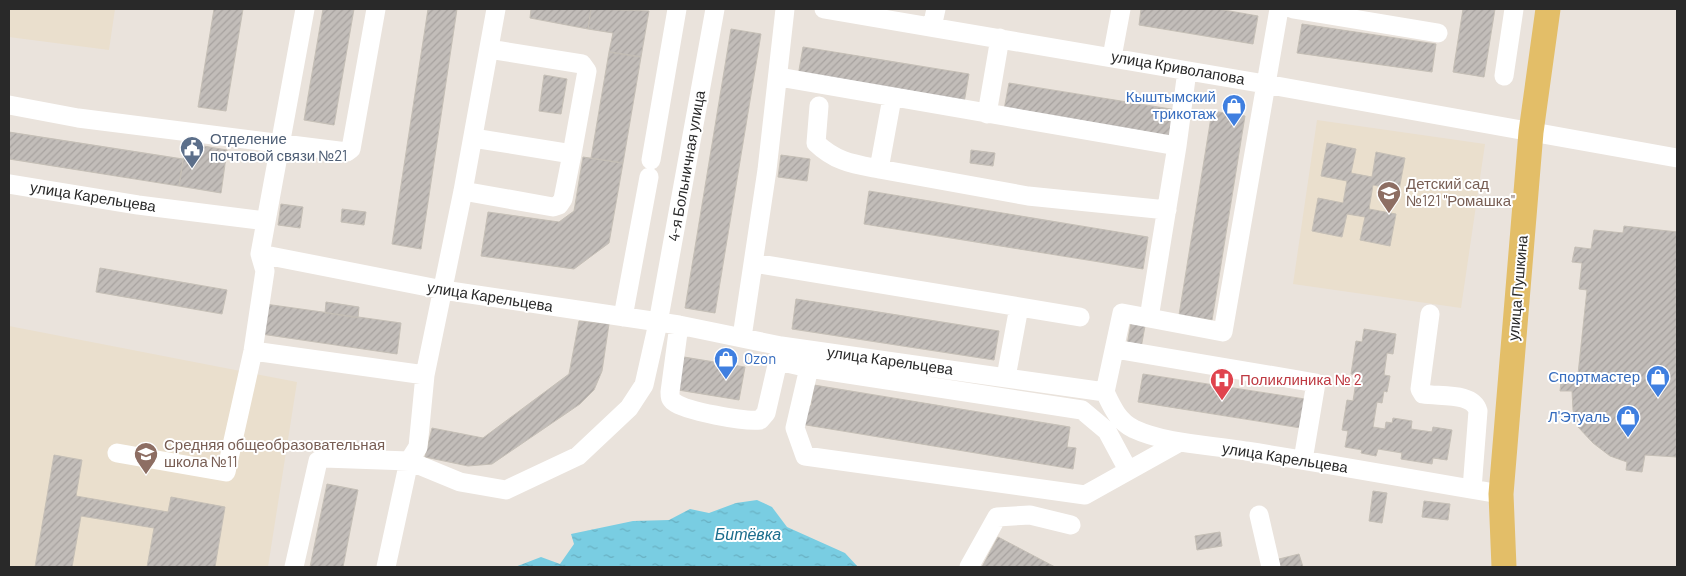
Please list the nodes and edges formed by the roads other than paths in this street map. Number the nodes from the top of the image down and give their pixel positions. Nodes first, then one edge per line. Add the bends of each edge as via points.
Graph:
1 (305, 9) edge
2 (376, 9) edge
3 (496, 9) edge
4 (677, 9) edge
5 (715, 9) edge
6 (785, 9) edge
7 (824, 9) edge
8 (1279, 9) edge
9 (1293, 9) edge
10 (1514, 9) edge
11 (1548, 9) edge
12 (1119, 10) edge
13 (934, 18) edge
14 (1438, 32) dead end
15 (1000, 38) junction
16 (489, 49) junction
17 (1112, 57) junction
18 (1187, 71) junction
19 (1504, 76) dead end
20 (779, 77) junction
21 (1265, 84) junction
22 (892, 98) junction
23 (9, 105) edge
24 (819, 106) dead end
25 (987, 114) junction
26 (1532, 132) junction
27 (473, 138) junction
28 (280, 143) junction
29 (1178, 146) junction
30 (572, 154) junction
31 (1677, 158) edge
32 (879, 169) junction
33 (9, 184) edge
34 (462, 191) junction
35 (1167, 210) junction
36 (266, 221) junction
37 (260, 254) junction
38 (754, 263) junction
39 (443, 290) junction
40 (1019, 307) junction
41 (1430, 314) dead end
42 (623, 317) junction
43 (1080, 317) dead end
44 (1148, 318) junction
45 (658, 323) junction
46 (679, 325) junction
47 (742, 337) junction
48 (1115, 349) junction
49 (253, 351) junction
50 (779, 354) junction
51 (809, 368) junction
52 (425, 375) junction
53 (1006, 377) junction
54 (1104, 392) junction
55 (1114, 413) junction
56 (1106, 430) junction
57 (1180, 442) junction
58 (117, 453) dead end
59 (1303, 460) junction
60 (409, 462) junction
61 (1128, 470) junction
62 (1472, 489) junction
63 (1501, 494) junction
64 (1259, 516) dead end
65 (1071, 525) dead end
66 (294, 567) edge
67 (386, 567) edge
68 (969, 567) edge
69 (1272, 567) edge
70 (1504, 567) edge

1 - 28 street
2 - 28 street via 350,151
3 - 16 street
4 - 42 street
5 - 45 street, 4-я Больничная улица
6 - 20 street
7 - 13 street, улица Криволапова
8 - 21 street
9 - 14 street
10 - 19 street
11 - 26 main road, улица Пушкина
12 - 17 street
13 - 15 street, улица Криволапова
15 - 17 street, улица Криволапова
15 - 25 street
16 - 27 street
16 - 30 street via 582,64 586,68
17 - 18 street, улица Криволапова
18 - 21 street, улица Криволапова
18 - 29 street
20 - 22 street
20 - 38 street
21 - 26 street, улица Криволапова
21 - 44 street via 1223,332
22 - 25 street
22 - 32 street
23 - 28 street via 78,118
24 - 32 street via 816,143 828,155
25 - 29 street
26 - 31 street, улица Криволапова
26 - 63 main road, улица Пушкина
27 - 30 street
27 - 34 street
28 - 36 street
29 - 35 street
30 - 34 street via 559,205 553,207
32 - 35 street via 1028,196
33 - 36 street, улица Карельцева
34 - 39 street
35 - 44 street
36 - 37 street
37 - 39 street, улица Карельцева
37 - 49 street via 265,271
38 - 40 street
38 - 47 street
39 - 42 street, улица Карельцева
39 - 52 street
40 - 43 street
40 - 53 street
41 - 62 street via 1420,389 1423,394 1470,399 1476,404
42 - 45 street, улица Карельцева
44 - 48 street via 1122,313
45 - 46 street, улица Карельцева
45 - 60 street, 4-я Больничная улица via 644,385 629,408 578,456 506,490 460,482
46 - 47 street, улица Карельцева
46 - 50 street via 671,399 676,404 710,414 760,420 766,413
47 - 50 street, улица Карельцева
48 - 54 street
48 - 59 street via 1316,383
49 - 52 street
49 - 58 street via 226,472
50 - 51 street
50 - 53 street, улица Карельцева
51 - 56 street via 1082,410
51 - 61 street via 795,428 805,456 1085,496
52 - 60 street via 418,447
53 - 54 street, улица Карельцева
54 - 55 street, улица Карельцева
55 - 56 street
55 - 57 street, улица Карельцева via 1135,430
56 - 61 street
57 - 59 street, улица Карельцева
57 - 61 street
59 - 62 street, улица Карельцева
60 - 66 street, 4-я Больничная улица via 324,458 318,461
60 - 67 street
62 - 63 street, улица Карельцева
63 - 70 main road, улица Пушкина
64 - 69 street
65 - 68 street via 1030,515 997,517

